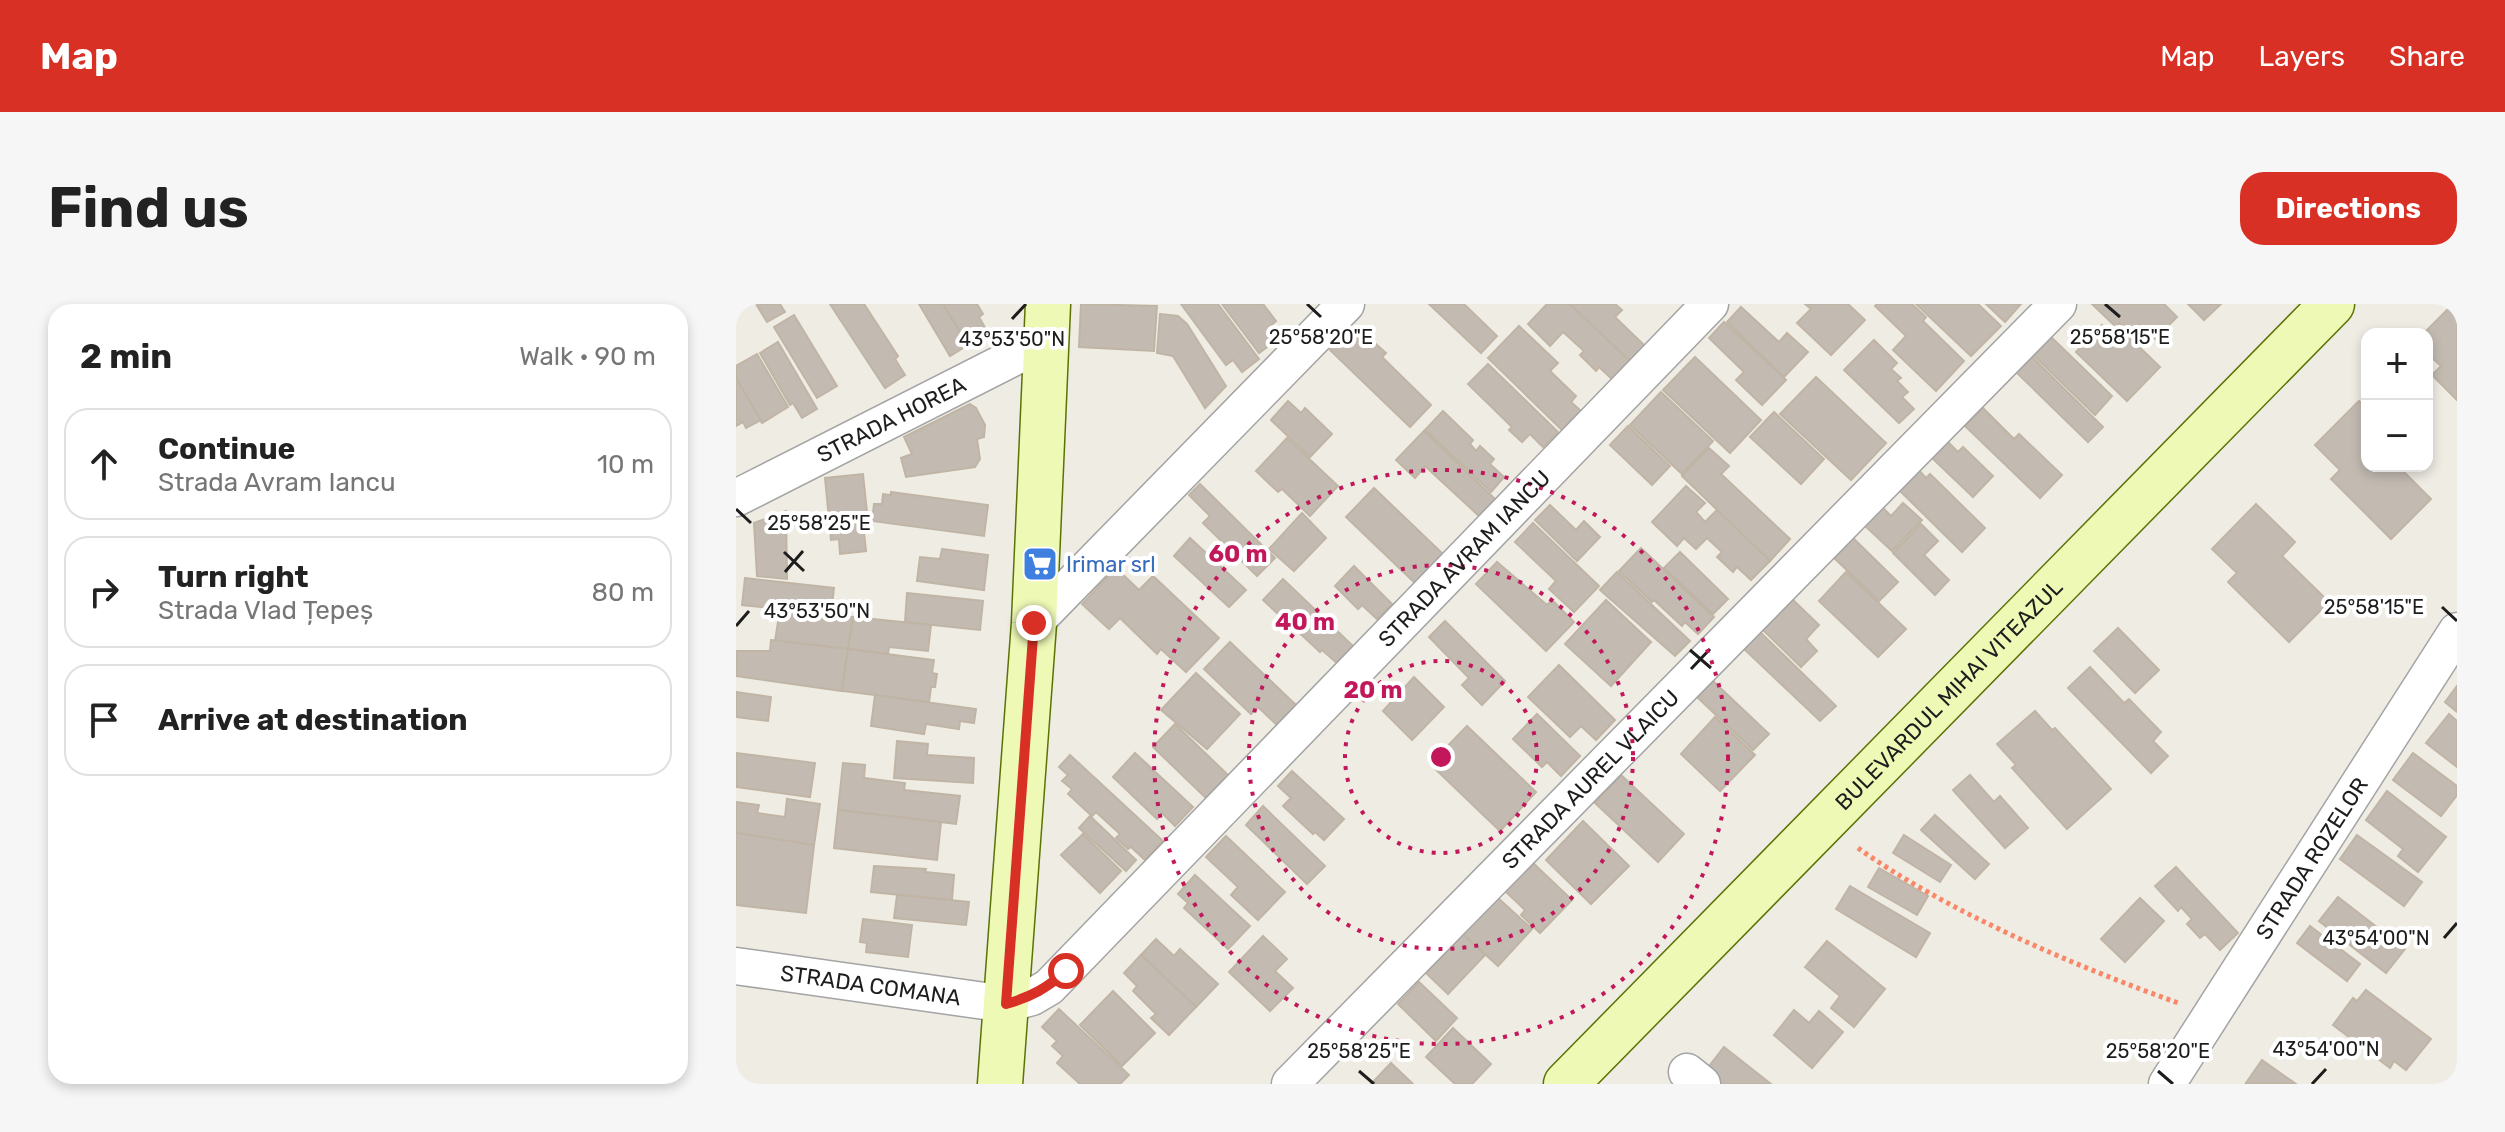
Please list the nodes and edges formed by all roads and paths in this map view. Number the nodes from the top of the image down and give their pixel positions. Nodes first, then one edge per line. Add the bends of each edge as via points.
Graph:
1 (1346, 304) edge
2 (1710, 304) edge
3 (2058, 304) edge
4 (2332, 304) edge
5 (1047, 322) edge
6 (736, 498) edge
7 (1034, 623) junction
8 (2457, 631) edge
9 (1858, 848) dead end
10 (736, 966) edge
11 (1006, 1004) junction
12 (2210, 1014) junction
13 (1000, 1084) edge
14 (1290, 1084) edge
15 (1566, 1084) edge
16 (2167, 1084) edge

1 - 7 street
2 - 11 street, STRADA AVRAM IANCU via 1066,971 1032,997
3 - 14 street, STRADA AUREL VLAICU
4 - 15 main road, BULEVARDUL MIHAI VITEAZUL
5 - 6 street, STRADA HOREA
5 - 7 main road
7 - 11 main road
8 - 12 street, STRADA ROZELOR
9 - 12 path via 1970,914
10 - 11 street, STRADA COMANA
11 - 13 main road
12 - 16 street, STRADA ROZELOR

